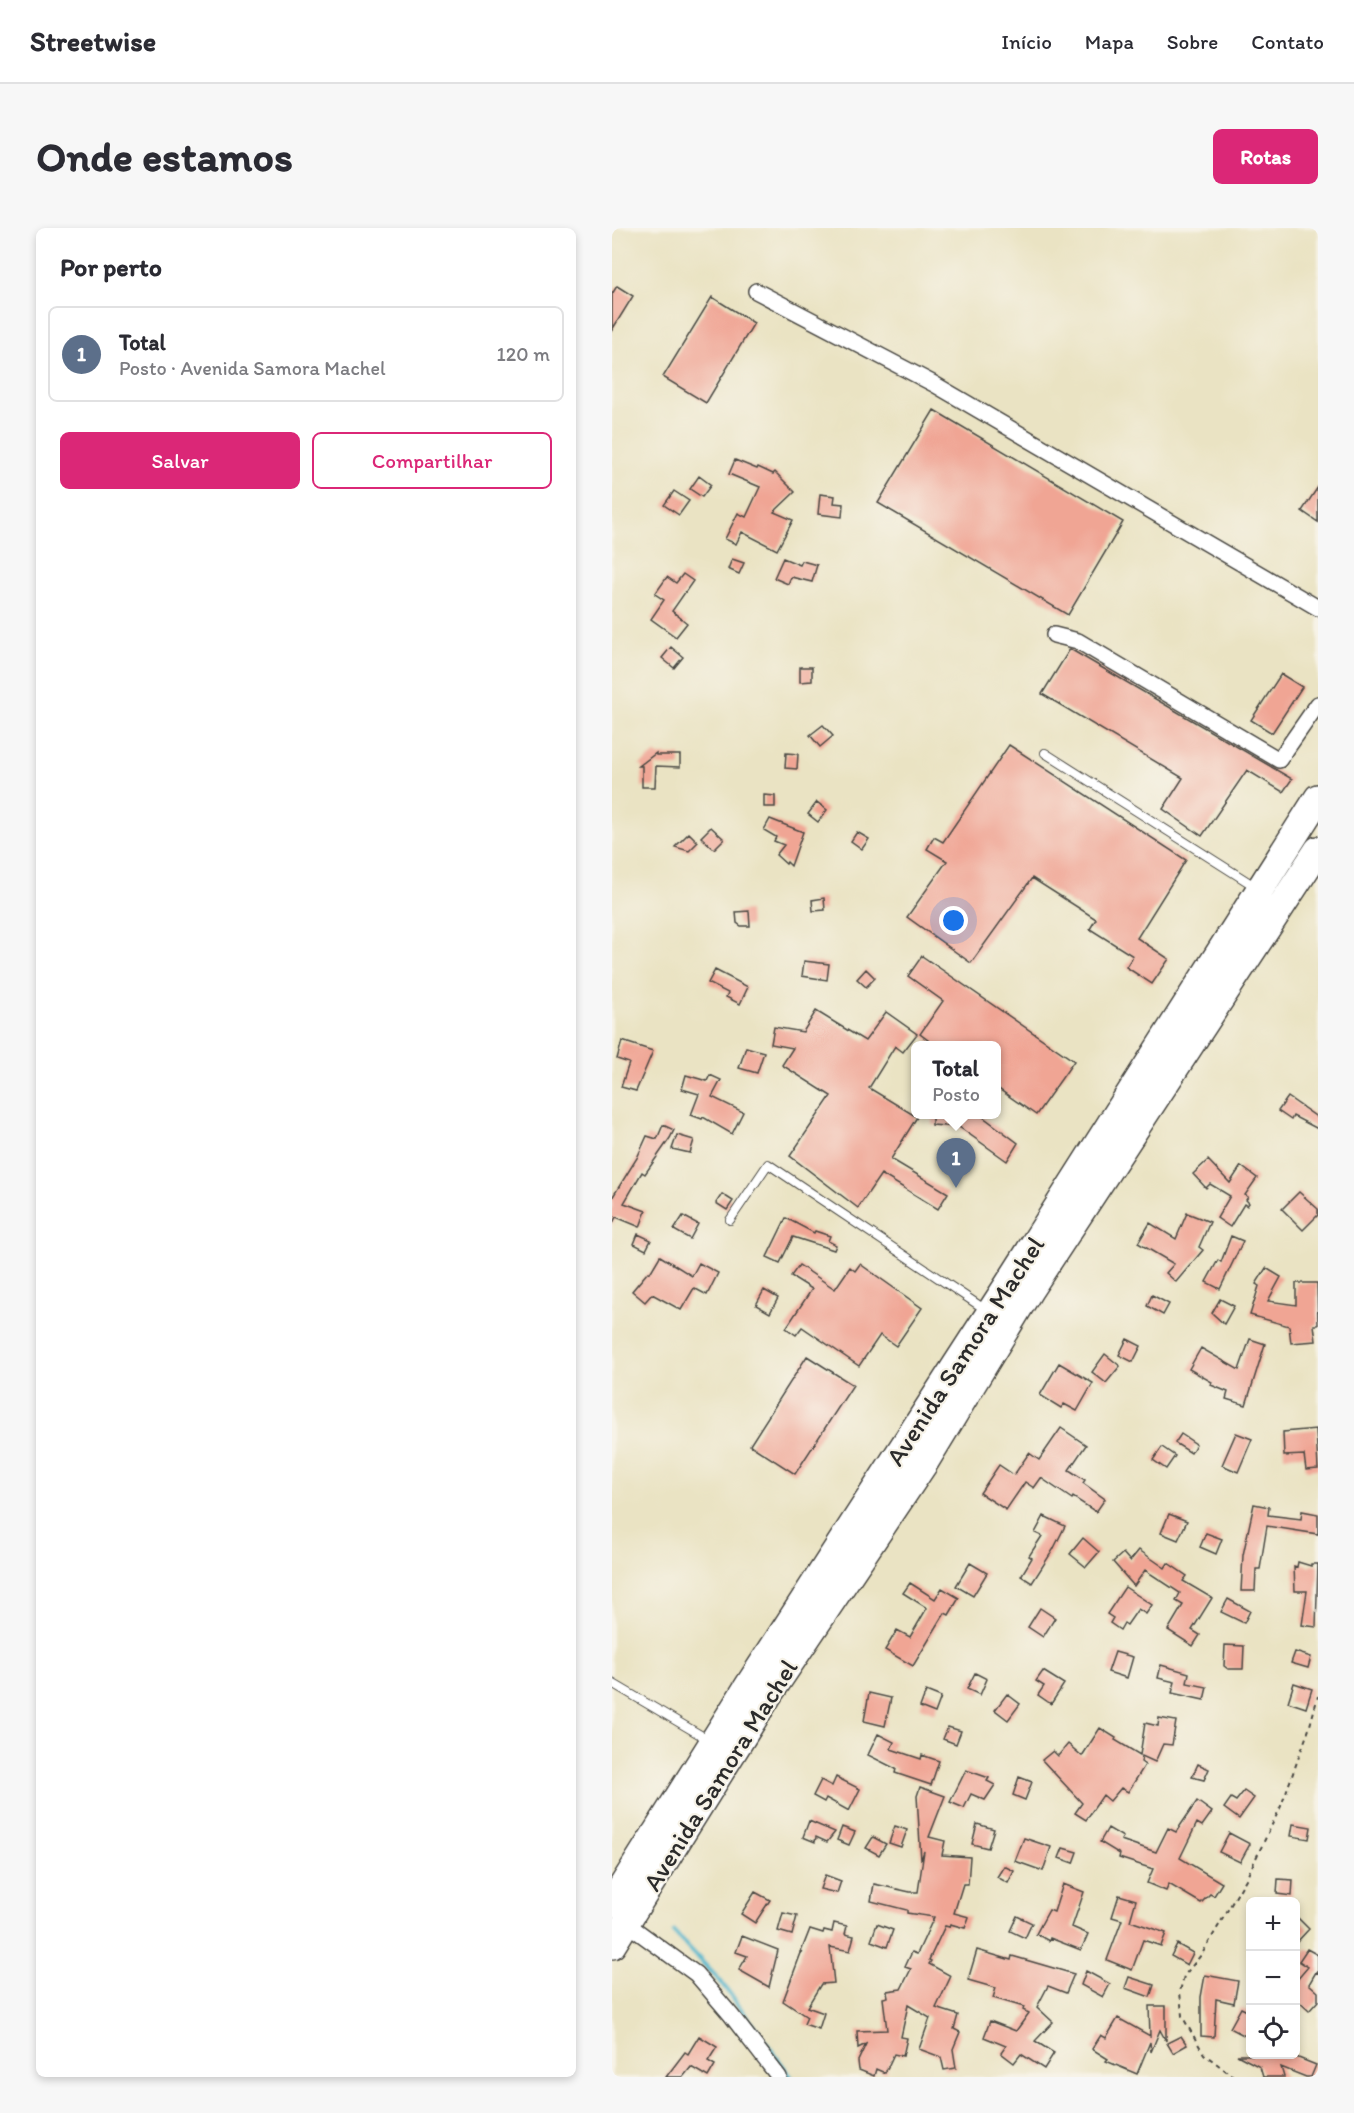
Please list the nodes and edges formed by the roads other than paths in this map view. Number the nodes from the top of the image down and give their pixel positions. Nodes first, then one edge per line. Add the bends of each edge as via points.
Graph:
1 (756, 291) dead end
2 (1318, 608) edge
3 (1054, 635) dead end
4 (1318, 704) edge
5 (1045, 753) dead end
6 (1318, 798) edge
7 (1318, 850) edge
8 (1260, 889) junction
9 (730, 1220) dead end
10 (990, 1313) junction
11 (612, 1683) edge
12 (713, 1743) junction
13 (619, 1913) edge
14 (612, 1945) edge
15 (779, 2077) edge

1 - 2 street via 934,384
3 - 4 street via 1078,641 1279,760
5 - 8 lane
6 - 8 highway, Avenida Samora Machel
7 - 13 highway, Avenida Samora Machel via 1030,1289 923,1465
8 - 10 highway, Avenida Samora Machel
9 - 10 lane via 768,1164
10 - 12 highway, Avenida Samora Machel
11 - 12 lane
12 - 13 highway, Avenida Samora Machel
13 - 14 highway, Avenida Samora Machel
13 - 15 street via 696,1974

